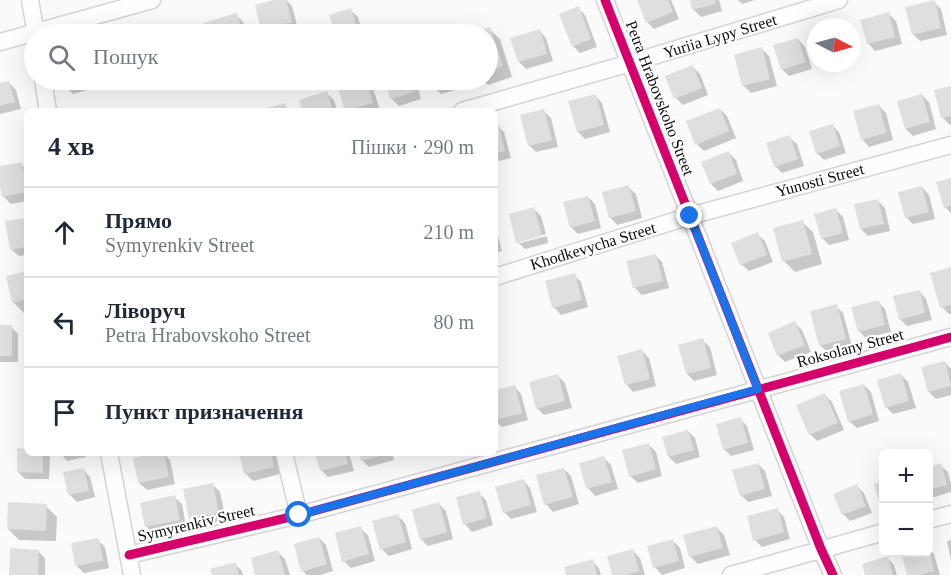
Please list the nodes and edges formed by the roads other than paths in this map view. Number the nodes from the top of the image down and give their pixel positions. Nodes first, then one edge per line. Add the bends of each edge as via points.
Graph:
1 (30, 0) edge
2 (152, 0) edge
3 (605, 0) edge
4 (839, 0) edge
5 (34, 24) edge
6 (68, 24) edge
7 (24, 36) edge
8 (0, 42) edge
9 (630, 63) junction
10 (45, 90) edge
11 (48, 108) edge
12 (472, 108) edge
13 (951, 146) edge
14 (690, 216) junction
15 (498, 276) edge
16 (951, 337) edge
17 (758, 389) junction
18 (110, 456) edge
19 (285, 456) edge
20 (951, 514) edge
21 (299, 515) junction
22 (933, 519) edge
23 (879, 533) edge
24 (821, 549) junction
25 (129, 555) junction
26 (132, 575) edge
27 (731, 575) edge
28 (833, 575) edge

1 - 5 street
2 - 6 street
3 - 9 street, Petra Hrabovskoho Street
4 - 9 street, Yuriia Lypy Street
7 - 8 street
9 - 12 street, Yuriia Lypy Street
9 - 14 street, Petra Hrabovskoho Street
10 - 11 street
13 - 14 street, Yunosti Street
14 - 15 street, Khodkevycha Street
14 - 17 street, Petra Hrabovskoho Street
16 - 17 street, Roksolany Street
17 - 21 street, Symyrenkiv Street
17 - 24 street, Petra Hrabovskoho Street
18 - 25 street
19 - 21 street
20 - 22 street
21 - 25 street, Symyrenkiv Street
23 - 24 street
24 - 27 street
24 - 28 street, Petra Hrabovskoho Street
25 - 26 street

